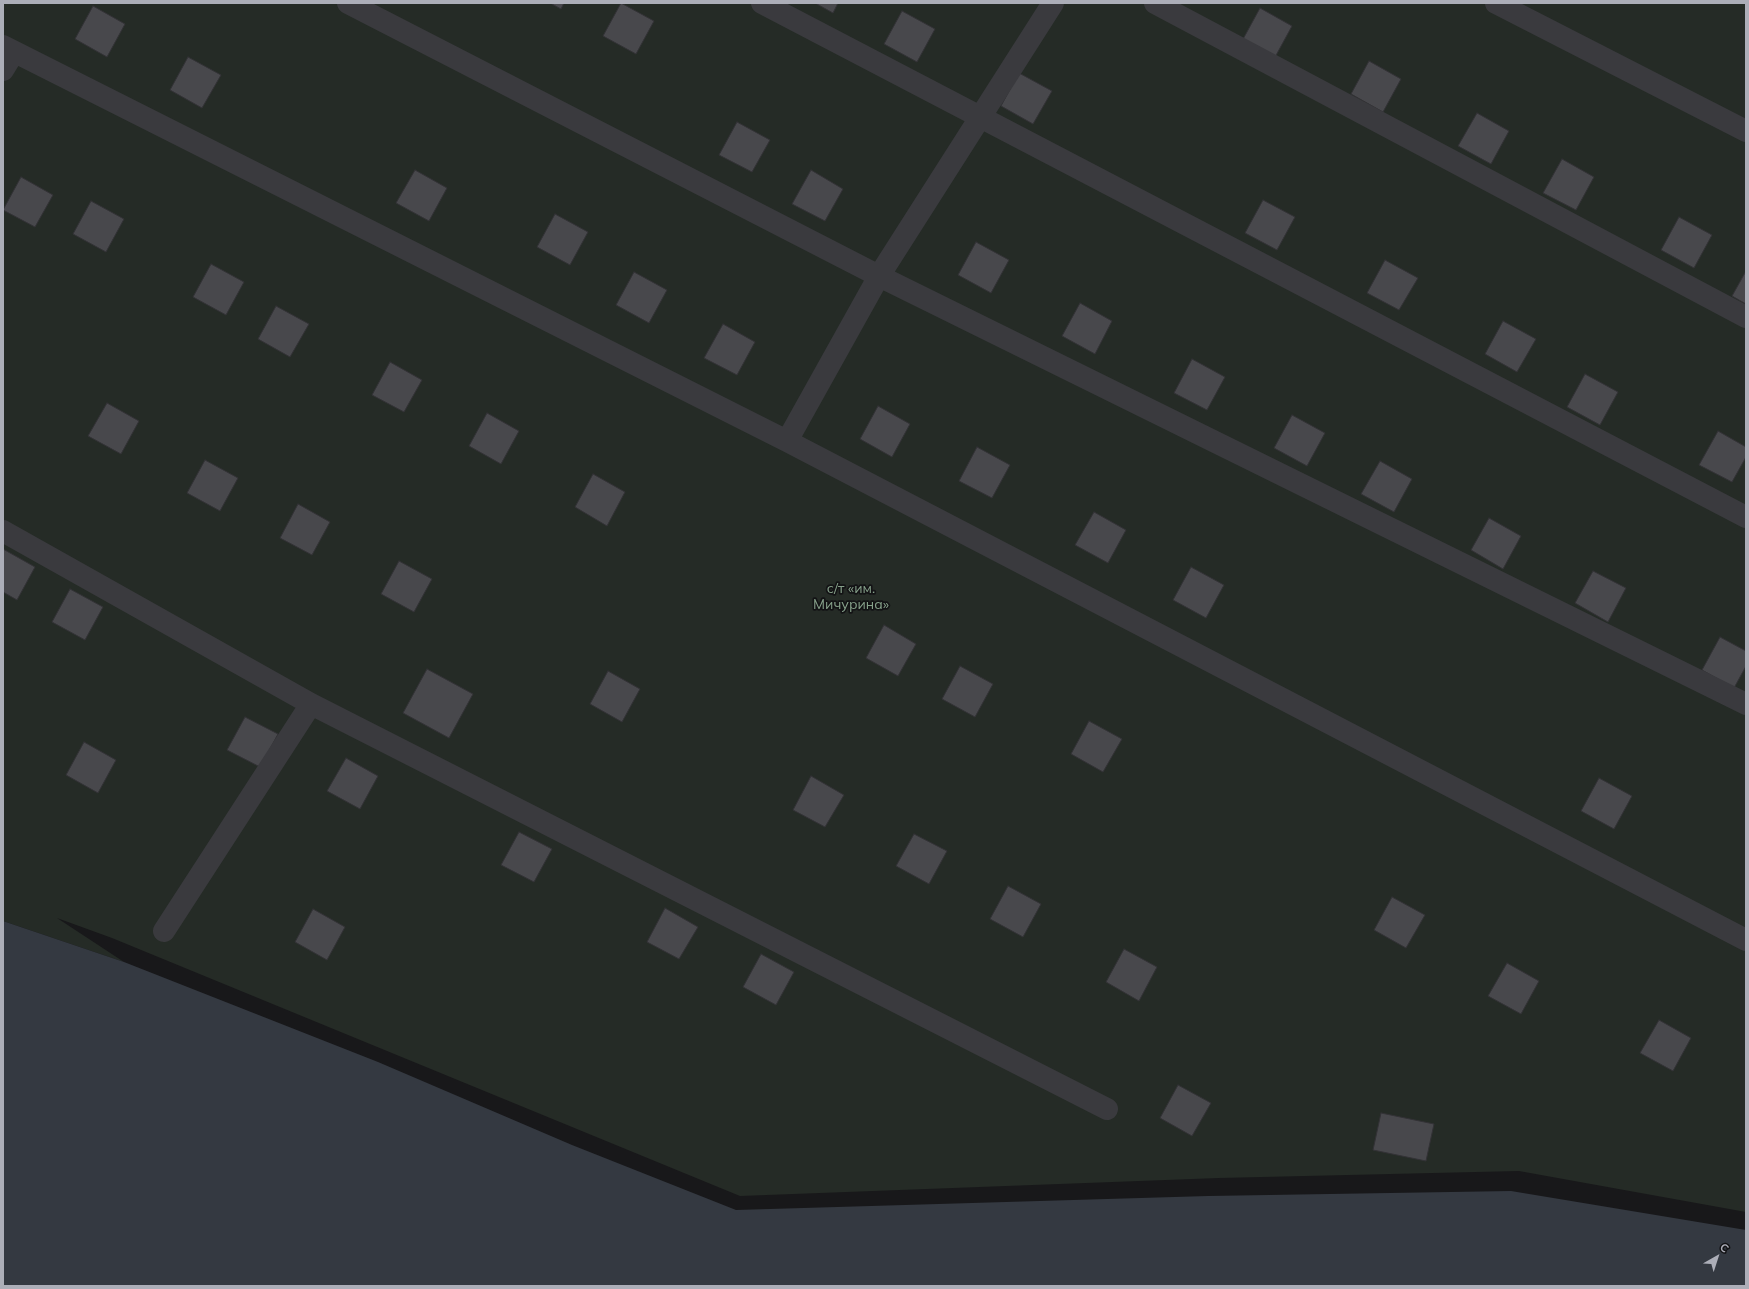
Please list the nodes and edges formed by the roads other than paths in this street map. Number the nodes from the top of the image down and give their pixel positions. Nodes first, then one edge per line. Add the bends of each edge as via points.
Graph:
1 (348, 3) edge
2 (762, 3) edge
3 (1053, 3) edge
4 (1155, 3) edge
5 (1496, 3) edge
6 (8, 49) edge
7 (3, 70) edge
8 (980, 116) junction
9 (1746, 131) edge
10 (879, 276) junction
11 (1746, 317) edge
12 (787, 441) junction
13 (1746, 517) edge
14 (3, 531) edge
15 (311, 704) junction
16 (1746, 704) edge
17 (164, 931) dead end
18 (1746, 940) edge
19 (1107, 1109) dead end

1 - 10 lane
2 - 8 lane
3 - 8 lane
4 - 11 lane
5 - 9 lane
6 - 7 lane
6 - 12 lane
8 - 10 lane
8 - 13 lane
10 - 12 lane
10 - 16 lane
12 - 18 lane
14 - 15 lane
15 - 17 lane
15 - 19 lane

